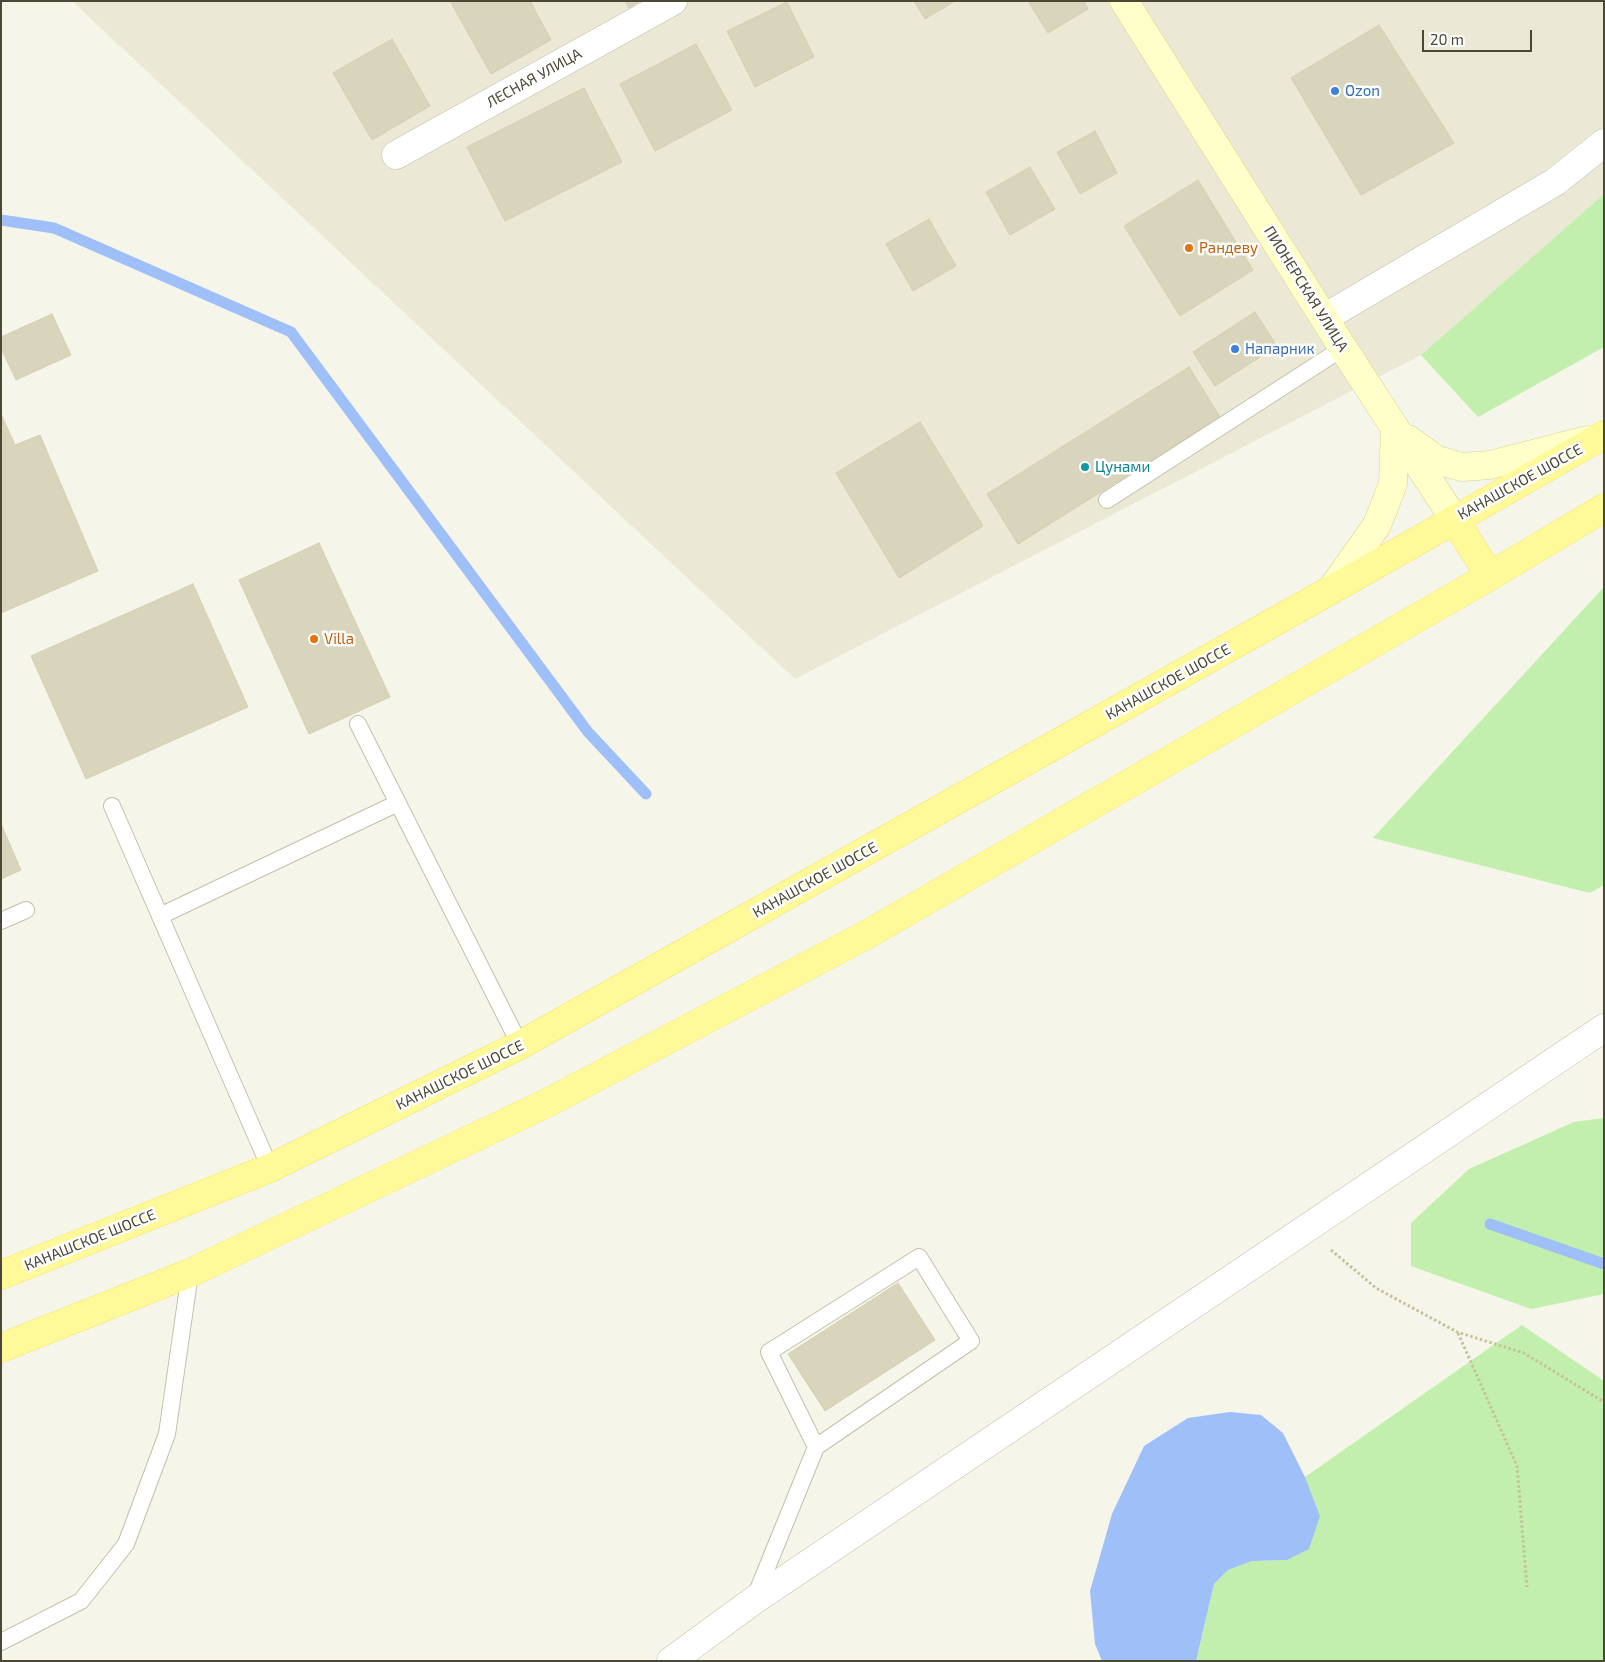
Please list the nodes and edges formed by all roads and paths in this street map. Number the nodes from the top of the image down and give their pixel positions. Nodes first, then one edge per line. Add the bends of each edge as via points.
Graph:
1 (673, 1) edge
2 (1124, 1) edge
3 (1604, 142) edge
4 (396, 155) dead end
5 (1324, 318) junction
6 (1343, 348) junction
7 (1395, 429) junction
8 (1602, 436) edge
9 (1107, 500) dead end
10 (1604, 508) edge
11 (1454, 519) junction
12 (1490, 576) junction
13 (1331, 590) junction
14 (358, 724) dead end
15 (398, 803) junction
16 (112, 806) dead end
17 (26, 910) dead end
18 (160, 916) junction
19 (1, 921) edge
20 (1604, 1028) edge
21 (520, 1046) junction
22 (270, 1168) junction
23 (1306, 1228) junction
24 (190, 1273) junction
25 (1, 1276) edge
26 (1457, 1332) junction
27 (1, 1348) edge
28 (1604, 1402) edge
29 (816, 1447) junction
30 (1527, 1587) dead end
31 (753, 1601) junction
32 (1, 1642) edge
33 (671, 1661) edge

1 - 4 street, ЛЕСНАЯ УЛИЦА
2 - 5 street, ПИОНЕРСКАЯ УЛИЦА
3 - 5 street via 1555,182
5 - 6 street, ПИОНЕРСКАЯ УЛИЦА
6 - 7 street, ПИОНЕРСКАЯ УЛИЦА
6 - 9 lane
7 - 8 street via 1437,460 1462,467 1490,465
7 - 11 street, ПИОНЕРСКАЯ УЛИЦА
7 - 13 street via 1393,484 1377,525
8 - 11 main road, КАНАШСКОЕ ШОССЕ
10 - 12 main road
11 - 12 main road, ПИОНЕРСКАЯ УЛИЦА
11 - 13 main road, КАНАШСКОЕ ШОССЕ
12 - 24 main road via 866,935 549,1102
13 - 21 main road, КАНАШСКОЕ ШОССЕ
14 - 15 lane
15 - 18 lane
15 - 21 lane
16 - 18 lane
17 - 19 lane
18 - 22 lane
20 - 23 street
21 - 22 main road, КАНАШСКОЕ ШОССЕ
22 - 25 main road, КАНАШСКОЕ ШОССЕ
23 - 26 path via 1376,1288
23 - 31 street
24 - 27 main road
24 - 32 lane via 167,1434 126,1544 81,1601
26 - 28 path via 1524,1353
26 - 30 path via 1517,1466
29 - 29 lane via 971,1341 920,1257 769,1352
29 - 31 lane
31 - 33 street

